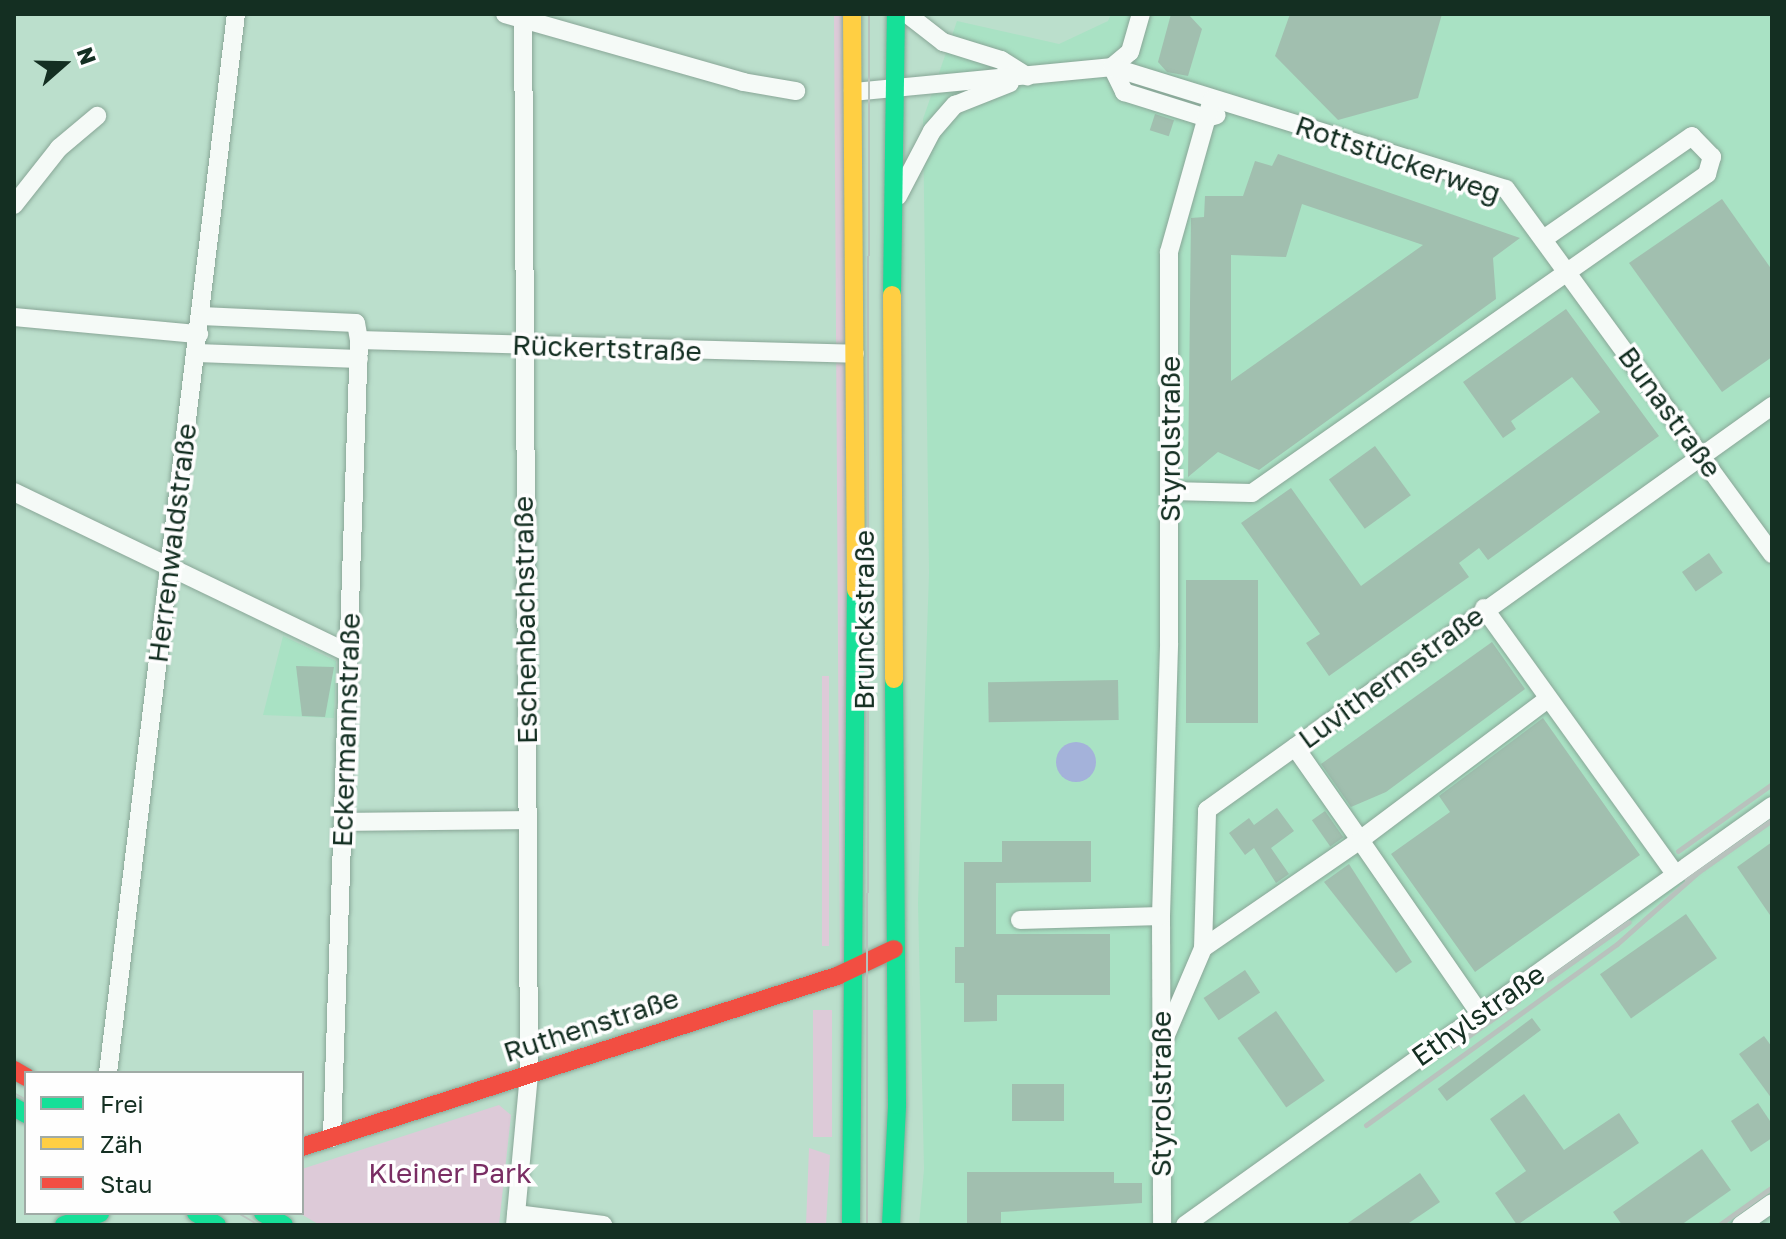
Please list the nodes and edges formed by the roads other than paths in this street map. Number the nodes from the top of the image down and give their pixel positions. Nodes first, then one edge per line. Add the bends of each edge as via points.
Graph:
1 (236, 14) edge
2 (852, 14) edge
3 (896, 14) edge
4 (907, 14) edge
5 (1141, 14) edge
6 (517, 16) edge
7 (1112, 67) junction
8 (1027, 76) junction
9 (896, 88) junction
10 (796, 91) dead end
11 (853, 92) junction
12 (1212, 99) junction
13 (1242, 108) junction
14 (97, 116) dead end
15 (1207, 118) junction
16 (14, 205) edge
17 (893, 205) junction
18 (1543, 239) junction
19 (1566, 271) junction
20 (14, 317) edge
21 (200, 325) junction
22 (358, 341) junction
23 (521, 345) junction
24 (197, 353) junction
25 (855, 354) junction
26 (1772, 406) edge
27 (1701, 454) junction
28 (1170, 491) junction
29 (14, 492) edge
30 (1772, 554) edge
31 (167, 566) junction
32 (1484, 608) junction
33 (348, 653) junction
34 (1548, 699) junction
35 (1295, 747) junction
36 (1772, 806) edge
37 (527, 820) junction
38 (343, 822) junction
39 (1360, 840) junction
40 (1675, 874) junction
41 (1161, 916) junction
42 (1020, 920) dead end
43 (1203, 948) junction
44 (894, 949) junction
45 (855, 970) junction
46 (1480, 1014) junction
47 (1163, 1042) junction
48 (108, 1071) edge
49 (529, 1074) junction
50 (332, 1138) junction
51 (304, 1146) edge
52 (1772, 1203) edge
53 (200, 1215) edge
54 (266, 1215) edge
55 (96, 1216) edge
56 (516, 1219) edge
57 (64, 1225) edge
58 (217, 1225) edge
59 (284, 1225) edge
60 (603, 1225) edge
61 (851, 1225) edge
62 (891, 1225) edge
63 (1162, 1225) edge
64 (1185, 1225) edge
65 (1741, 1225) edge

1 - 21 street, Herrenwaldstraße
2 - 11 main road, Brunckstraße
3 - 9 main road, Brunckstraße
4 - 8 street via 943,42 1006,62
5 - 7 street via 1130,52
6 - 10 street via 743,82
6 - 23 street, Eschenbachstraße
7 - 8 street, Rottstückerweg
7 - 12 street, Rottstückerweg
7 - 15 street via 1124,92
8 - 9 street, Rottstückerweg
8 - 17 street via 955,105 932,131
9 - 11 street, Rottstückerweg
9 - 17 main road, Brunckstraße
11 - 25 main road, Brunckstraße
12 - 13 street, Rottstückerweg
12 - 15 street, Styrolstraße
13 - 15 street
13 - 18 street, Rottstückerweg via 1506,189
14 - 16 street via 59,148
15 - 28 street, Styrolstraße via 1169,252
17 - 44 main road, Brunckstraße
18 - 19 street, Rottstückerweg
18 - 19 street via 1678,144 1692,136 1704,143 1712,157 1707,174
19 - 27 street, Bunastraße
19 - 28 street via 1252,493
20 - 21 street, Rückertstraße
21 - 22 street, Rückertstraße
21 - 24 street, Herrenwaldstraße
22 - 23 street, Rückertstraße
22 - 24 street, Rückertstraße
22 - 33 street, Eckermannstraße
23 - 25 street, Rückertstraße
23 - 37 street, Eschenbachstraße
24 - 31 street, Herrenwaldstraße
25 - 45 main road, Brunckstraße
26 - 27 street, Luvithermstraße
27 - 30 street, Bunastraße
27 - 32 street, Luvithermstraße
28 - 41 street, Styrolstraße
29 - 31 street
31 - 33 street
31 - 48 street, Herrenwaldstraße
32 - 34 street
32 - 35 street, Luvithermstraße
33 - 38 street, Eckermannstraße
34 - 39 street
34 - 40 street
35 - 39 street
35 - 43 street, Luvithermstraße via 1207,810
36 - 40 street, Ethylstraße
37 - 38 street
37 - 49 street, Eschenbachstraße
38 - 50 street, Eckermannstraße
39 - 43 street
39 - 46 street
40 - 46 street, Ethylstraße
41 - 42 street
41 - 47 street, Styrolstraße
43 - 47 street, Luvithermstraße
44 - 45 main road, Ruthenstraße
44 - 62 main road, Brunckstraße
45 - 49 main road, Ruthenstraße
45 - 61 main road, Brunckstraße
46 - 64 street, Ethylstraße
47 - 63 street, Styrolstraße
49 - 50 main road, Ruthenstraße
49 - 56 street, Eschenbachstraße
50 - 51 main road, Ruthenstraße
52 - 65 street
53 - 58 main road
54 - 59 main road
55 - 57 main road
56 - 60 street

